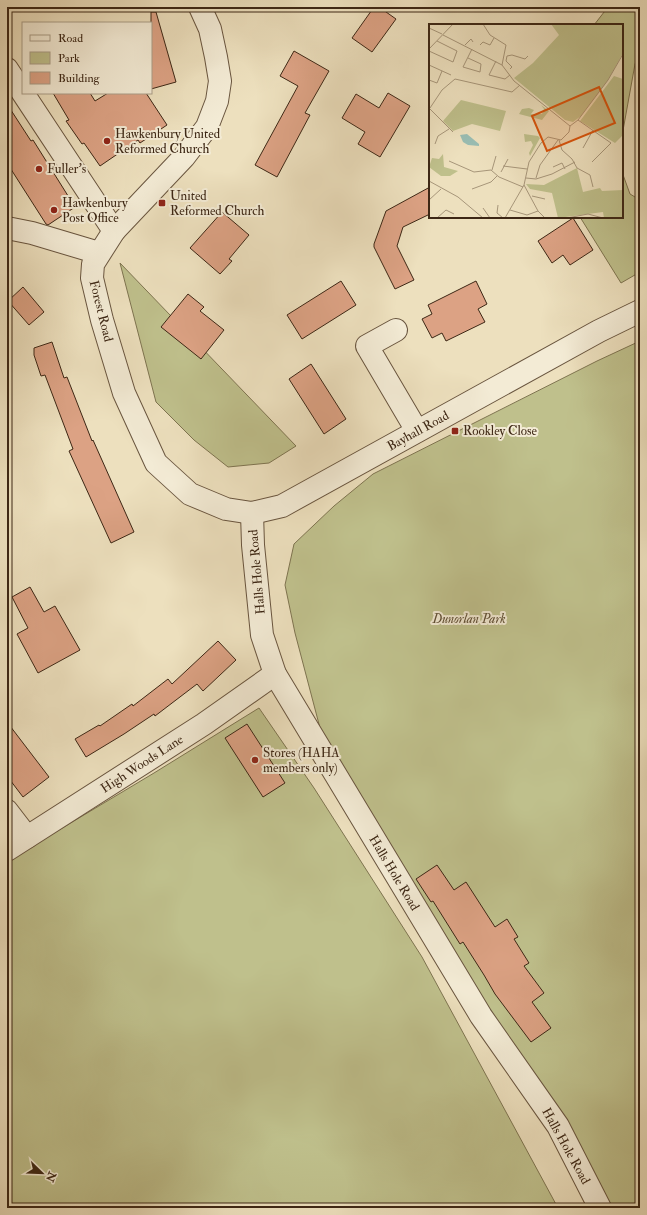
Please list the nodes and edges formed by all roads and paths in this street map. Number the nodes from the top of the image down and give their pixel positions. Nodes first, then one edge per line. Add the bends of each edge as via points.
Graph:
1 (200, 7) edge
2 (7, 68) edge
3 (22, 91) edge
4 (24, 94) edge
5 (7, 228) edge
6 (114, 231) junction
7 (99, 253) junction
8 (640, 311) edge
9 (396, 330) dead end
10 (417, 431) junction
11 (190, 494) joint
12 (252, 513) junction
13 (275, 674) junction
14 (7, 811) edge
15 (27, 837) junction
16 (7, 850) edge
17 (600, 1208) edge

1 - 6 street, Forest Road via 210,29 216,57 220,81 217,101 207,127 184,157
2 - 3 street
4 - 6 street
5 - 7 street
6 - 7 street, Forest Road
7 - 11 street, Forest Road via 93,264 92,278 124,393 156,463
8 - 10 street, Bayhall Road
9 - 10 street via 367,346
10 - 12 street, Bayhall Road via 282,506
11 - 12 street, Bayhall Road via 226,509
12 - 13 street, Halls Hole Road via 262,635
13 - 15 street, High Woods Lane via 204,724
13 - 17 street, Halls Hole Road via 481,1016 558,1126
14 - 15 street
15 - 16 street, High Woods Lane

